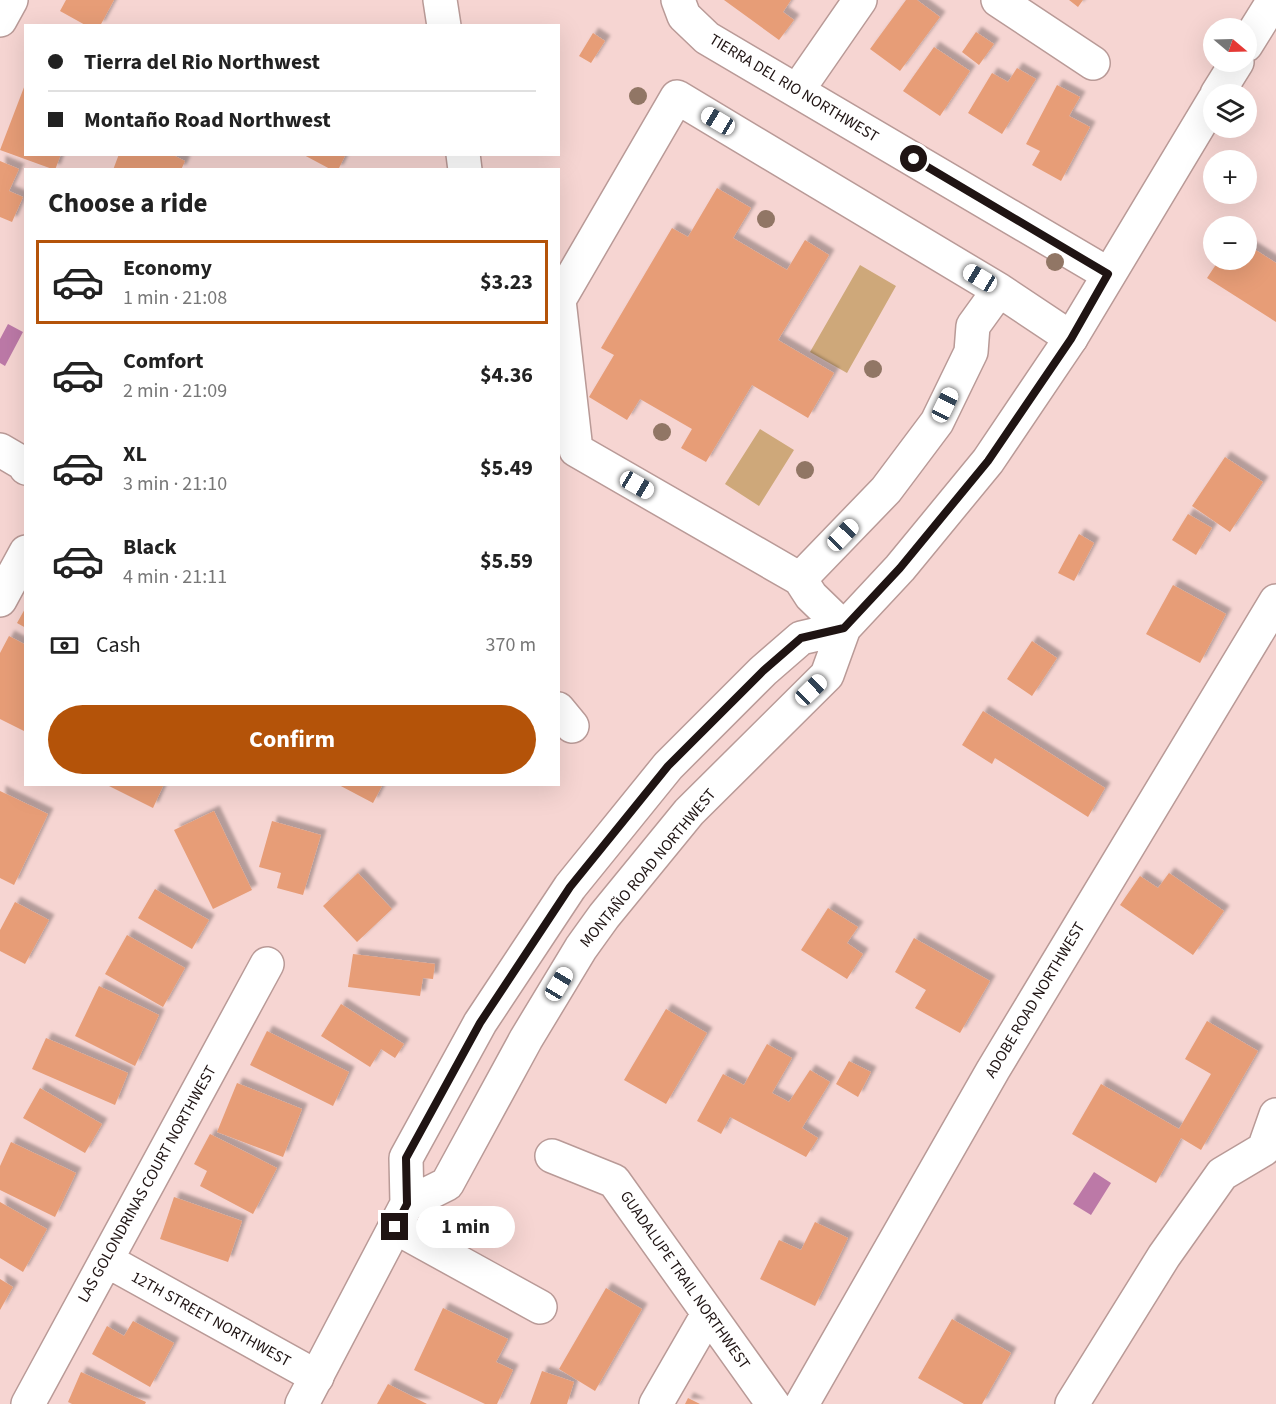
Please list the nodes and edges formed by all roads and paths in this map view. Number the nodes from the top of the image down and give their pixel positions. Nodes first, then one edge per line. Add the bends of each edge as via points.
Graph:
1 (11, 0) edge
2 (440, 0) edge
3 (678, 0) edge
4 (860, 0) edge
5 (998, 0) edge
6 (1274, 0) edge
7 (0, 20) edge
8 (444, 24) edge
9 (1257, 27) edge
10 (1093, 63) dead end
11 (797, 91) junction
12 (1203, 118) edge
13 (1108, 274) junction
14 (999, 290) junction
15 (560, 296) edge
16 (560, 316) edge
17 (1071, 339) junction
18 (0, 450) edge
19 (24, 464) edge
20 (24, 556) edge
21 (800, 579) junction
22 (0, 600) edge
23 (1276, 601) edge
24 (844, 628) junction
25 (267, 964) dead end
26 (1276, 1114) edge
27 (552, 1156) dead end
28 (401, 1215) junction
29 (106, 1260) junction
30 (540, 1307) dead end
31 (708, 1314) junction
32 (310, 1390) edge
33 (28, 1404) edge
34 (656, 1404) edge
35 (773, 1404) edge
36 (802, 1404) edge
37 (1072, 1404) edge

1 - 7 street
2 - 8 street
3 - 11 street, TIERRA DEL RIO NORTHWEST via 684,16 707,38
4 - 11 street
5 - 10 street
6 - 9 street
11 - 13 street, TIERRA DEL RIO NORTHWEST
12 - 13 street, MONTAÑO ROAD NORTHWEST
13 - 17 street, MONTAÑO ROAD NORTHWEST
14 - 15 street via 677,97
14 - 17 street
14 - 21 street via 973,326 971,352 937,422 886,490
16 - 21 street via 576,450
17 - 24 street, MONTAÑO ROAD NORTHWEST via 988,461 900,568
18 - 19 street
20 - 22 street
21 - 24 street via 811,596
23 - 36 street, ADOBE ROAD NORTHWEST via 993,1070
24 - 28 street, MONTAÑO ROAD NORTHWEST via 827,675 689,812 604,916 526,1039 447,1184
24 - 28 street via 801,638 763,671 668,766 570,887 480,1023 406,1158
25 - 29 street, LAS GOLONDRINAS COURT NORTHWEST
26 - 37 street via 1264,1149 1222,1174 1164,1256
27 - 31 street, GUADALUPE TRAIL NORTHWEST via 614,1181
28 - 30 street
28 - 32 street
29 - 32 street, 12TH STREET NORTHWEST
29 - 33 street, LAS GOLONDRINAS COURT NORTHWEST
31 - 34 street
31 - 35 street, GUADALUPE TRAIL NORTHWEST

